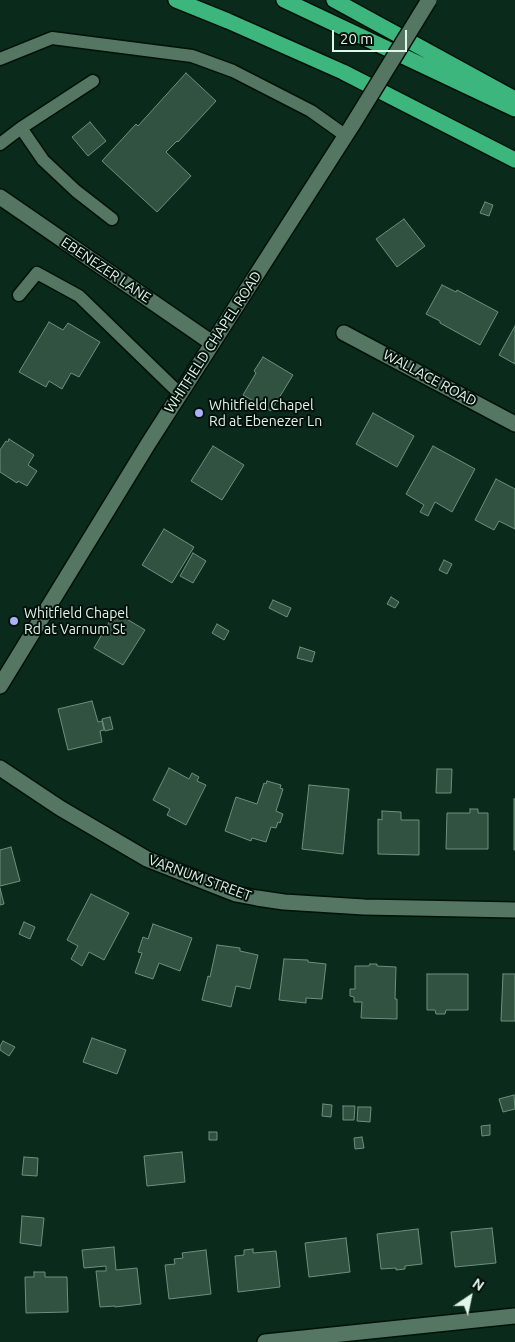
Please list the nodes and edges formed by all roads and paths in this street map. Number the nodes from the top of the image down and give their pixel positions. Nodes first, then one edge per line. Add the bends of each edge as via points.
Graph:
1 (176, 0) edge
2 (284, 0) edge
3 (334, 0) edge
4 (429, 0) edge
5 (0, 60) edge
6 (93, 81) dead end
7 (515, 99) edge
8 (515, 109) edge
9 (21, 128) junction
10 (349, 130) junction
11 (0, 144) edge
12 (515, 160) edge
13 (0, 197) edge
14 (112, 219) dead end
15 (19, 295) dead end
16 (344, 333) dead end
17 (212, 343) junction
18 (180, 394) junction
19 (515, 424) edge
20 (0, 686) edge
21 (0, 768) edge
22 (515, 910) edge
23 (515, 1316) edge
24 (265, 1342) edge

1 - 12 highway via 343,72
2 - 8 highway
3 - 7 highway
4 - 10 street, WHITFIELD CHAPEL ROAD, bridge
5 - 10 lane via 52,38 192,56 232,71
6 - 9 lane
9 - 11 lane
9 - 14 lane via 43,160
10 - 17 street, WHITFIELD CHAPEL ROAD
13 - 17 street, EBENEZER LANE
15 - 18 lane via 37,273 79,296
16 - 19 street, WALLACE ROAD
17 - 18 street, WHITFIELD CHAPEL ROAD
18 - 20 street, WHITFIELD CHAPEL ROAD
21 - 22 street, VARNUM STREET via 147,859 236,894 284,902
23 - 24 street

